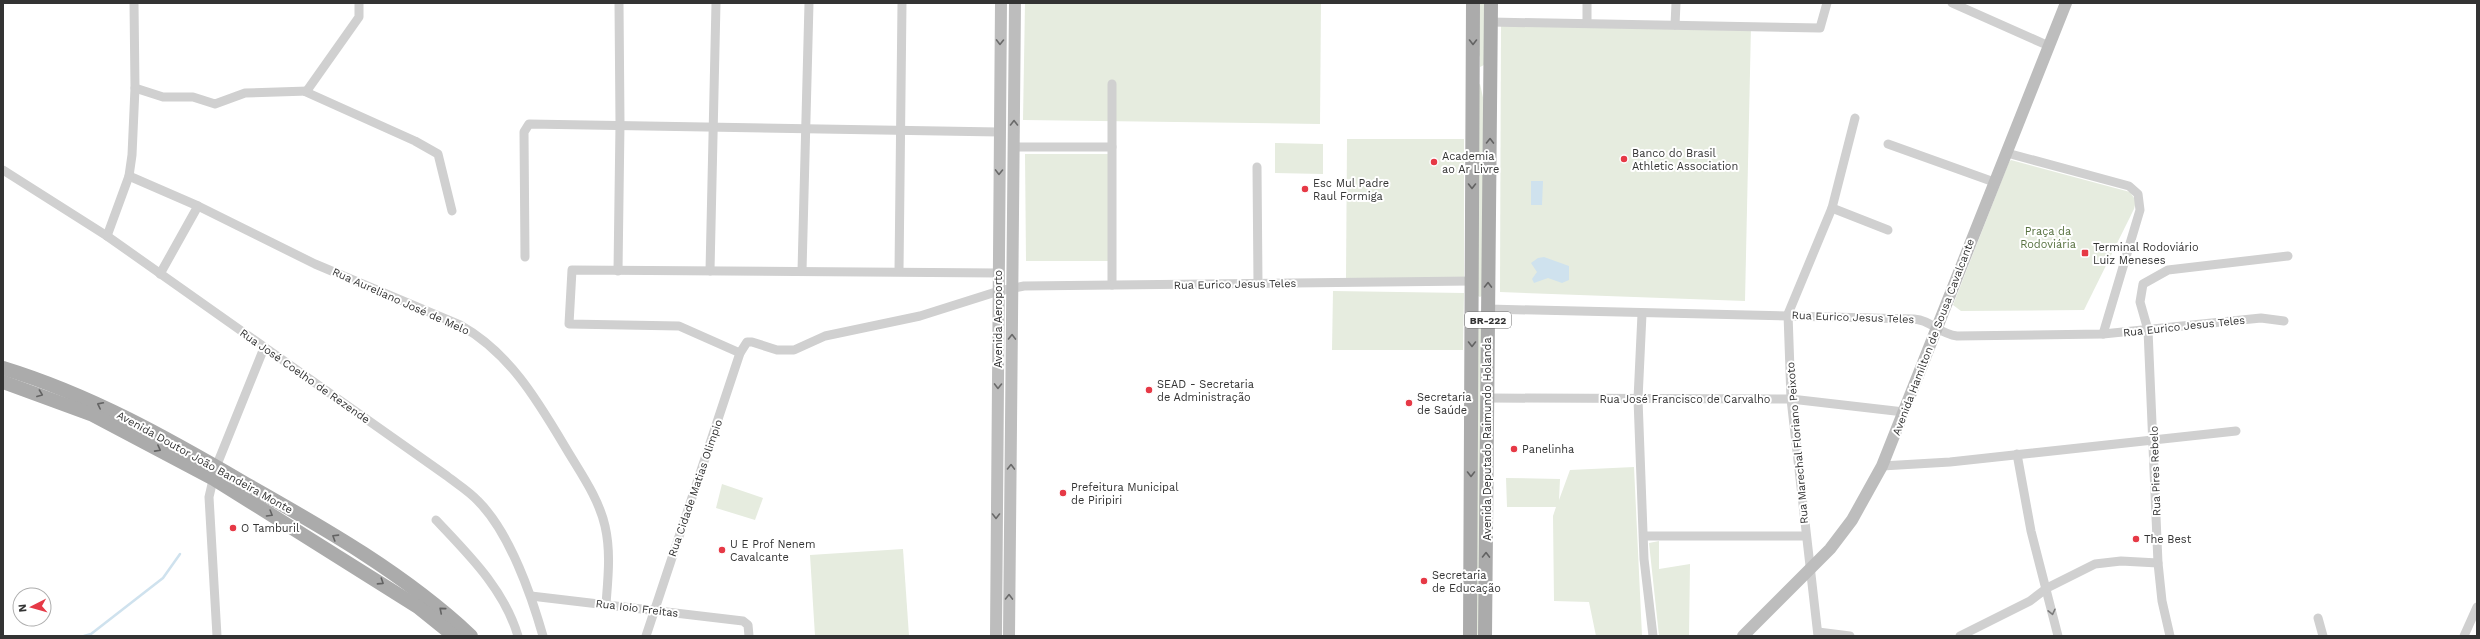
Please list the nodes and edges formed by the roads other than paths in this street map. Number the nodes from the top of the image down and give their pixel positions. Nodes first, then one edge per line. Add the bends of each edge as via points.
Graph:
1 (134, 3) edge
2 (359, 3) edge
3 (619, 3) edge
4 (716, 3) edge
5 (809, 3) edge
6 (902, 3) edge
7 (1001, 3) edge
8 (1015, 3) edge
9 (1473, 3) edge
10 (1491, 3) edge
11 (1587, 3) edge
12 (1676, 3) edge
13 (1827, 3) edge
14 (1952, 3) edge
15 (2066, 3) edge
16 (1491, 22) junction
17 (1587, 23) junction
18 (1675, 25) junction
19 (2049, 46) junction
20 (1473, 78) junction
21 (1491, 80) junction
22 (1112, 84) dead end
23 (135, 88) junction
24 (307, 92) junction
25 (1855, 118) dead end
26 (620, 124) junction
27 (712, 126) junction
28 (807, 128) junction
29 (900, 130) junction
30 (999, 132) junction
31 (1888, 144) dead end
32 (1014, 147) junction
33 (1112, 147) junction
34 (2008, 153) junction
35 (1257, 167) dead end
36 (3, 170) edge
37 (129, 176) junction
38 (1994, 182) junction
39 (198, 206) junction
40 (1832, 208) junction
41 (452, 210) dead end
42 (1888, 230) dead end
43 (107, 236) junction
44 (2288, 256) dead end
45 (525, 257) dead end
46 (618, 271) junction
47 (710, 271) junction
48 (802, 271) junction
49 (899, 272) junction
50 (998, 273) junction
51 (160, 274) junction
52 (1472, 281) junction
53 (1258, 284) junction
54 (1112, 285) junction
55 (1013, 288) junction
56 (999, 291) junction
57 (1488, 309) junction
58 (1642, 314) junction
59 (1788, 314) junction
60 (2284, 321) dead end
61 (1937, 330) junction
62 (2148, 330) junction
63 (2103, 334) junction
64 (747, 342) joint
65 (264, 348) junction
66 (740, 353) junction
67 (3, 368) edge
68 (3, 382) edge
69 (1488, 398) junction
70 (1638, 399) junction
71 (1790, 399) junction
72 (1904, 412) junction
73 (2236, 431) dead end
74 (2154, 439) junction
75 (2017, 454) junction
76 (1882, 466) junction
77 (215, 473) junction
78 (436, 520) dead end
79 (1644, 536) junction
80 (1805, 536) junction
81 (2158, 563) junction
82 (1810, 570) junction
83 (2047, 588) junction
84 (531, 596) junction
85 (606, 604) junction
86 (2477, 607) edge
87 (654, 610) junction
88 (2318, 618) dead end
89 (2473, 626) edge
90 (1818, 634) edge
91 (216, 636) edge
92 (454, 636) edge
93 (471, 636) edge
94 (518, 636) edge
95 (543, 636) edge
96 (646, 636) edge
97 (749, 636) edge
98 (996, 636) edge
99 (1009, 636) edge
100 (1470, 636) edge
101 (1485, 636) edge
102 (1653, 636) edge
103 (1743, 636) edge
104 (1850, 636) edge
105 (1960, 636) edge
106 (2058, 636) edge
107 (2170, 636) edge
108 (2323, 636) edge
109 (2464, 636) edge

1 - 23 street
2 - 24 street via 359,17
3 - 26 street
4 - 27 street
5 - 28 street
6 - 29 street
7 -> 30 street, Avenida Aeroporto
32 -> 8 street, Avenida Aeroporto
9 -> 20 main road, Avenida Deputado Raimundo Holanda / BR-222
10 - 16 main road, Avenida Deputado Raimundo Holanda / BR-222
11 - 17 street
12 - 18 street
13 - 18 street via 1820,28
14 - 19 street
15 - 19 street, Avenida Hamilton de Sousa Cavalcante
16 - 17 street
16 - 21 main road, Avenida Deputado Raimundo Holanda / BR-222
17 - 18 street
19 - 34 street, Avenida Hamilton de Sousa Cavalcante
20 - 21 main road
20 -> 52 main road, Avenida Deputado Raimundo Holanda / BR-222
57 -> 21 main road, Avenida Deputado Raimundo Holanda / BR-222
22 - 33 street
23 - 24 street via 163,97 193,97 215,104 245,93 292,90
23 - 37 street
24 - 41 street via 415,140 438,154
25 - 40 street, Rua Marechal Floriano Peixoto
26 - 27 street
26 - 45 street via 535,123 526,126
26 - 46 street
27 - 28 street
27 - 47 street
28 - 29 street
28 - 48 street
29 - 30 street
29 - 49 street
30 -> 50 street, Avenida Aeroporto
31 - 38 street
32 - 33 street
32 - 55 street, Avenida Aeroporto
33 - 54 street
34 - 38 street, Avenida Hamilton de Sousa Cavalcante
34 - 63 street via 2129,186 2138,194 2139,214
35 - 53 street
36 - 43 street, Rua José Coelho de Rezende
37 - 39 street, Rua Aureliano José de Melo
37 - 43 street
38 - 61 street, Avenida Hamilton de Sousa Cavalcante
39 - 51 street
39 - 85 street, Rua Aureliano José de Melo via 315,264 460,325 497,352 530,388 600,508 609,542
40 - 42 street
40 - 59 street, Rua Marechal Floriano Peixoto
43 - 51 street, Rua José Coelho de Rezende
44 - 62 street, Rua Pires Rebelo via 2168,270 2150,279 2143,284 2140,293
46 - 47 street
46 - 66 street via 572,270 569,324 679,326
47 - 48 street
48 - 49 street
49 - 50 street
50 - 56 street, Avenida Aeroporto
51 - 65 street, Rua José Coelho de Rezende
52 - 53 street, Rua Eurico Jesus Teles
52 -> 100 main road, Avenida Deputado Raimundo Holanda / BR-222
53 - 54 street, Rua Eurico Jesus Teles
54 - 55 street, Rua Eurico Jesus Teles
55 - 56 street, Rua Eurico Jesus Teles
99 -> 55 street, Avenida Aeroporto
56 - 64 street, Rua Eurico Jesus Teles via 920,316 825,336 794,350 777,350
56 -> 98 street, Avenida Aeroporto
57 - 58 street, Rua Eurico Jesus Teles
57 - 69 main road, Avenida Deputado Raimundo Holanda / BR-222
58 - 59 street, Rua Eurico Jesus Teles
58 - 70 street
59 - 61 street, Rua Eurico Jesus Teles via 1924,320
59 - 71 street, Rua Marechal Floriano Peixoto
60 - 62 street, Rua Eurico Jesus Teles via 2261,318
61 - 63 street, Rua Eurico Jesus Teles via 1957,336
61 - 72 street, Avenida Hamilton de Sousa Cavalcante
62 - 63 street, Rua Eurico Jesus Teles
62 - 74 street, Rua Pires Rebelo
64 - 66 street, Rua Cidade Matias Olimpio
65 - 77 street
65 - 84 street, Rua José Coelho de Rezende via 477,500 499,529
66 - 87 street, Rua Cidade Matias Olimpio
77 -> 67 main road, Avenida Doutor João Bandeira Monte via 86,398
68 -> 77 main road, Avenida Doutor João Bandeira Monte via 93,415
69 - 70 street, Rua José Francisco de Carvalho
101 -> 69 main road, Avenida Deputado Raimundo Holanda / BR-222
70 - 71 street, Rua José Francisco de Carvalho
70 - 79 street
71 - 72 street, Rua José Francisco de Carvalho
71 - 80 street, Rua Marechal Floriano Peixoto
72 - 76 street, Avenida Hamilton de Sousa Cavalcante
73 - 74 street
74 - 75 street
74 - 81 street, Rua Pires Rebelo
75 - 76 street via 1950,462
75 - 83 street via 2029,523
76 - 82 street, Avenida Hamilton de Sousa Cavalcante via 1852,520
77 - 91 street via 209,497
77 -> 92 main road, Avenida Doutor João Bandeira Monte via 418,607
93 -> 77 main road, Avenida Doutor João Bandeira Monte via 443,610 386,569 297,513
78 - 94 street via 492,582 510,614
79 - 80 street
79 - 102 street via 1644,559
80 - 82 street, Rua Marechal Floriano Peixoto
81 - 83 street via 2121,561 2095,564
81 - 107 street, Rua Pires Rebelo via 2162,601
82 - 90 street, Rua Marechal Floriano Peixoto
82 - 103 street, Avenida Hamilton de Sousa Cavalcante
83 - 105 street via 2030,601
83 -> 106 street
84 - 85 street, Rua Ioio Freitas
84 - 95 street, Rua José Coelho de Rezende
85 - 87 street, Rua Ioio Freitas
86 - 89 street
87 - 96 street, Rua Cidade Matias Olimpio
87 - 97 street, Rua Ioio Freitas via 743,621 748,625
88 - 108 street
89 - 109 street
90 - 104 street

